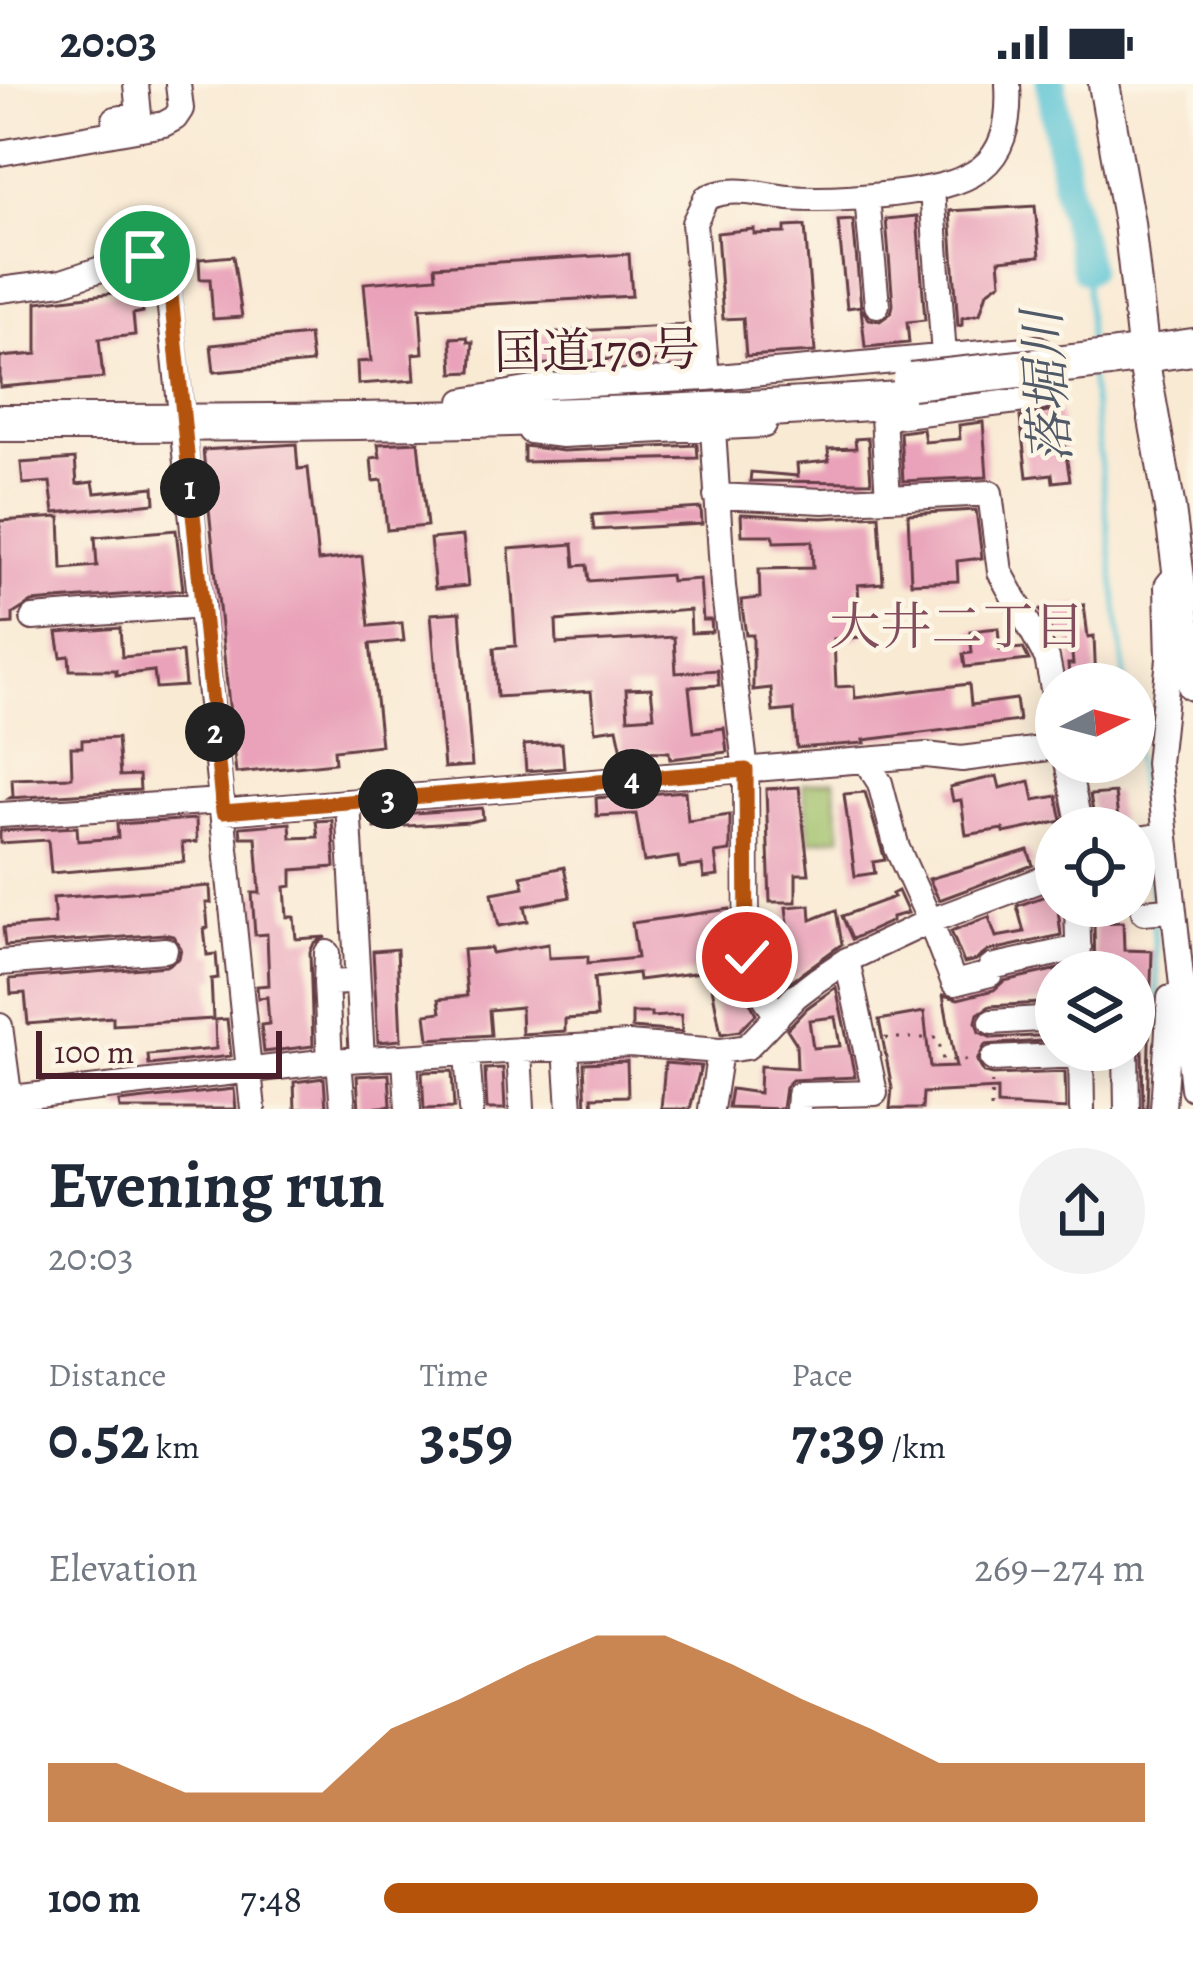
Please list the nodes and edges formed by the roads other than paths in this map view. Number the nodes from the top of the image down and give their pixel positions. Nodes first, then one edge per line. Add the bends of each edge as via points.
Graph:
1 (136, 84) edge
2 (178, 84) edge
3 (1008, 84) edge
4 (1104, 84) edge
5 (0, 136) edge
6 (0, 152) edge
7 (932, 190) junction
8 (867, 197) junction
9 (0, 290) edge
10 (877, 305) dead end
11 (944, 356) junction
12 (1154, 362) edge
13 (707, 378) junction
14 (902, 399) junction
15 (463, 401) junction
16 (0, 404) edge
17 (183, 413) junction
18 (426, 419) junction
19 (0, 423) edge
20 (713, 429) junction
21 (716, 496) junction
22 (888, 498) junction
23 (1179, 569) junction
24 (202, 605) junction
25 (32, 619) dead end
26 (1048, 663) edge
27 (1193, 685) edge
28 (1035, 750) edge
29 (866, 760) junction
30 (746, 770) junction
31 (349, 802) junction
32 (222, 806) junction
33 (1152, 807) edge
34 (0, 815) edge
35 (1155, 857) edge
36 (1035, 882) edge
37 (1155, 889) edge
38 (930, 920) junction
39 (165, 950) dead end
40 (326, 953) dead end
41 (847, 960) junction
42 (0, 963) edge
43 (1035, 964) edge
44 (777, 1016) junction
45 (1035, 1019) edge
46 (992, 1022) dead end
47 (0, 1026) edge
48 (566, 1048) junction
49 (518, 1050) junction
50 (720, 1051) junction
51 (467, 1053) junction
52 (1035, 1056) edge
53 (404, 1057) junction
54 (344, 1060) junction
55 (980, 1060) road end
56 (249, 1068) junction
57 (1081, 1071) edge
58 (1126, 1071) edge
59 (1193, 1088) edge
60 (3, 1098) edge
61 (862, 1101) edge
62 (253, 1109) edge
63 (343, 1109) edge
64 (408, 1109) edge
65 (472, 1109) edge
66 (522, 1109) edge
67 (570, 1109) edge
68 (711, 1109) edge
69 (798, 1109) edge
70 (1082, 1109) edge
71 (1127, 1109) edge
72 (1163, 1109) edge

1 - 5 street via 139,115
2 - 6 street via 181,109 164,124
3 - 7 street via 1006,135 995,156 979,172
4 - 12 main road
7 - 8 street
7 - 11 street
8 - 10 street
8 - 13 street via 735,190 706,198 694,223
9 - 17 street via 62,282 137,257 157,261 170,285
11 - 13 street
11 - 14 street via 1038,348 1042,398
12 - 14 highway, 国道170号
12 - 23 main road
13 - 15 street via 550,386
14 - 15 highway, 国道170号
14 - 18 highway, 国道170号 via 714,413
14 - 20 street
14 - 22 street
15 - 17 highway, 国道170号
16 - 17 highway, 国道170号
17 - 18 highway, 国道170号
17 - 19 highway, 国道170号
17 - 24 street
18 - 20 street via 562,435
20 - 21 street
21 - 22 street
21 - 30 street
22 - 26 street via 990,493 1000,572
23 - 27 main road
23 - 33 street via 1167,586 1169,658
24 - 25 street
24 - 32 street
28 - 29 street
29 - 30 street
29 - 38 street
30 - 31 street
30 - 44 street via 747,957
31 - 32 street
31 - 54 street
32 - 34 street
32 - 56 street
35 - 59 street via 1176,914
36 - 38 street
37 - 72 street via 1170,992
38 - 41 street
38 - 43 street via 954,983 990,974 991,967
39 - 42 street
40 - 54 street via 338,983
41 - 44 street
41 - 61 street via 875,1093
44 - 50 street via 747,1048
45 - 46 street
47 - 60 street
48 - 49 street
48 - 50 street
48 - 67 street
49 - 51 street
49 - 66 street
50 - 68 street
51 - 53 street
51 - 65 street
52 - 55 street
53 - 54 street
53 - 64 street
54 - 56 street
54 - 63 street
56 - 60 street
56 - 62 street
57 - 70 street
58 - 71 street
61 - 69 street via 799,1096

